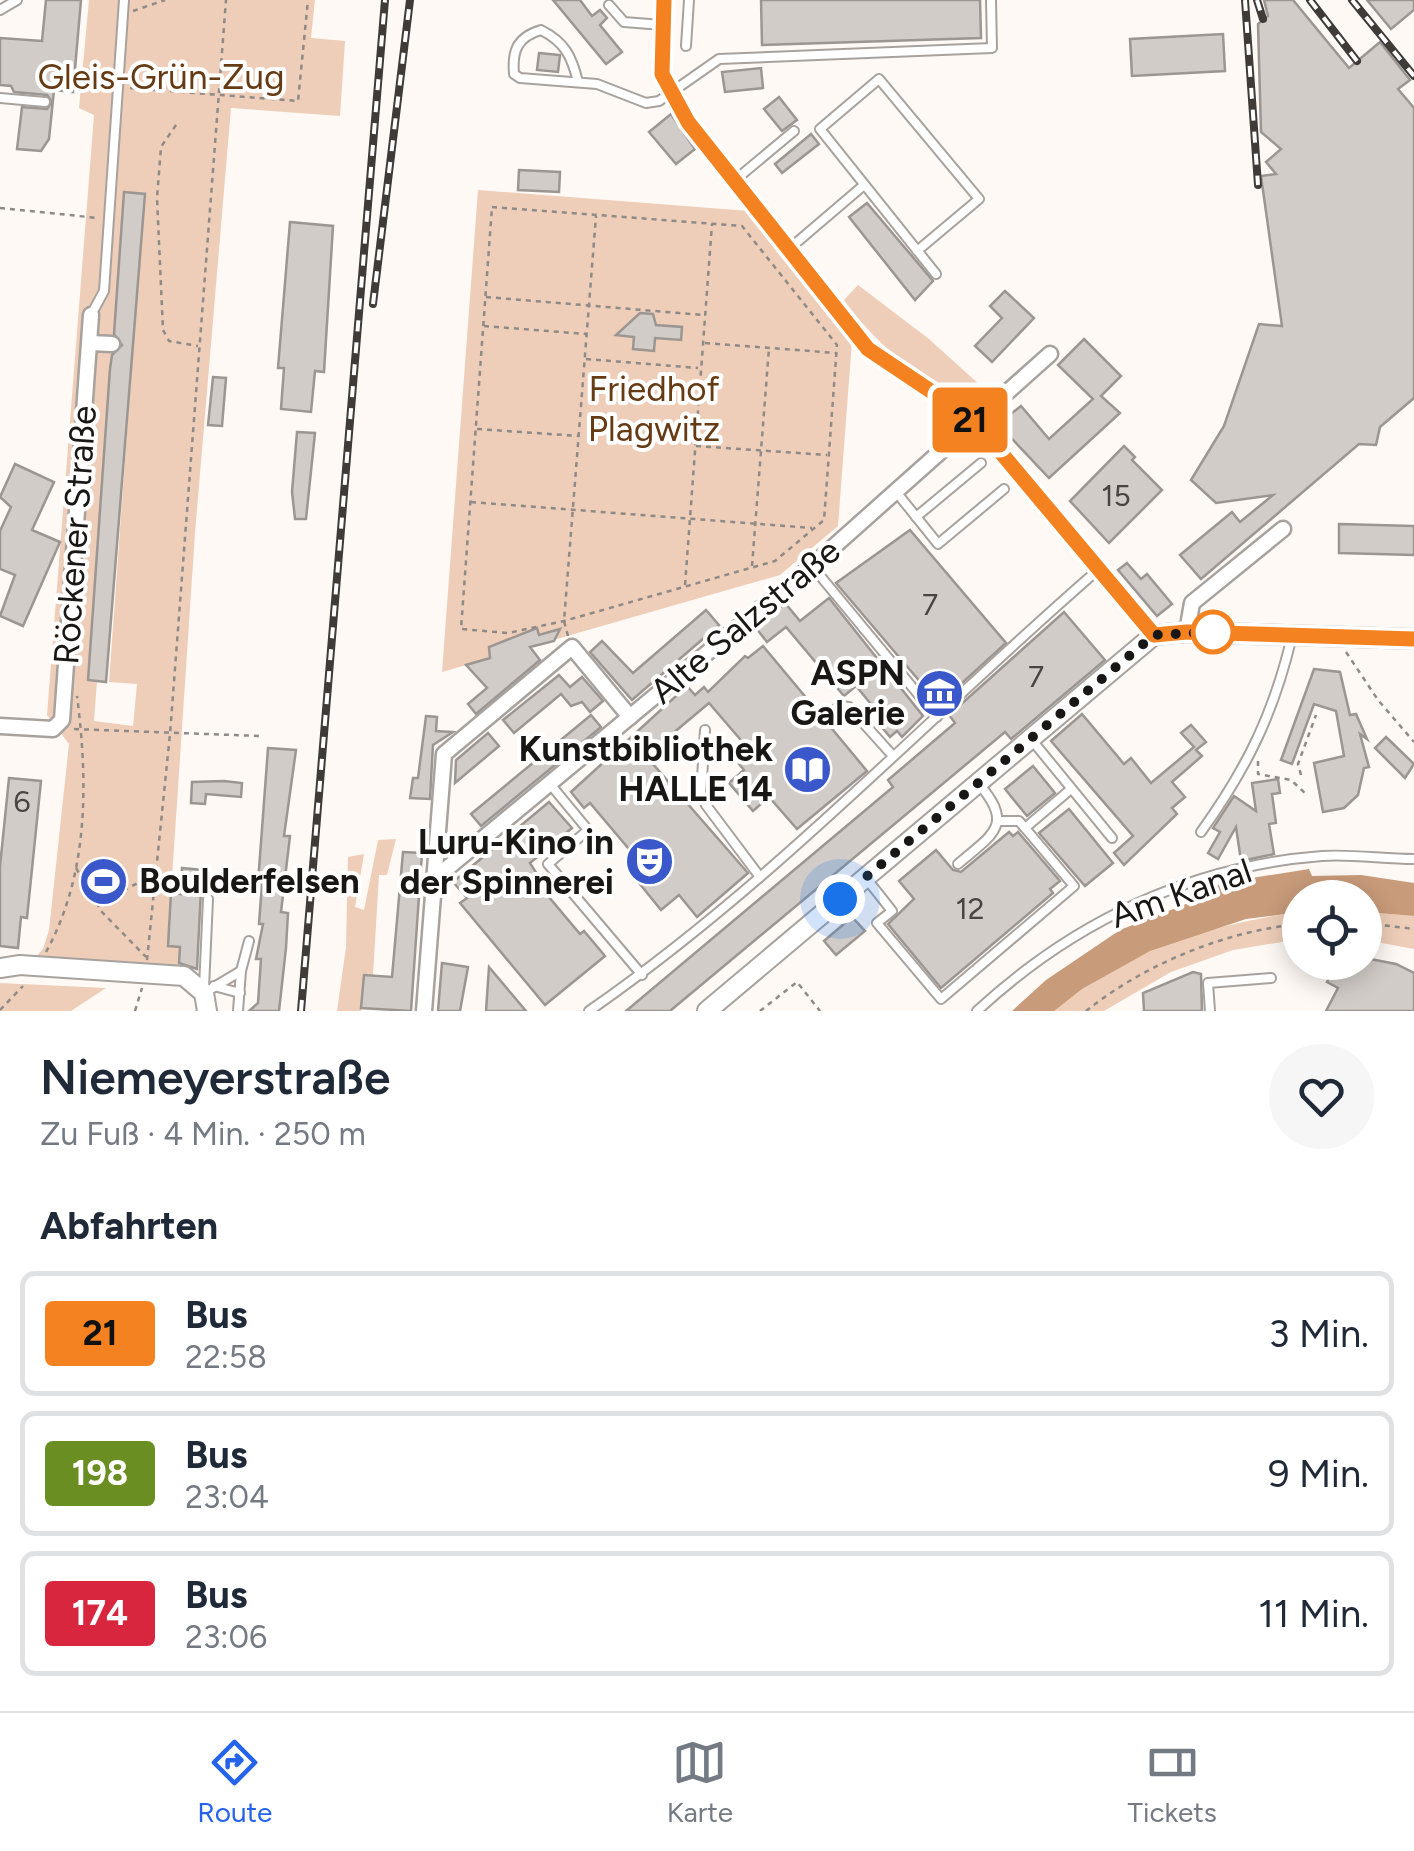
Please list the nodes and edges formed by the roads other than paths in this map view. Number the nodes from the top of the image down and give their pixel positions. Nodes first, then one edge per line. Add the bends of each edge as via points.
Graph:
1 (17, 0) edge
2 (124, 0) edge
3 (664, 0) edge
4 (689, 0) edge
5 (991, 0) edge
6 (610, 5) dead end
7 (0, 10) edge
8 (662, 25) junction
9 (686, 46) dead end
10 (578, 82) junction
11 (669, 94) junction
12 (0, 98) edge
13 (45, 102) dead end
14 (794, 131) dead end
15 (734, 182) junction
16 (864, 185) junction
17 (789, 250) junction
18 (917, 251) junction
19 (936, 274) dead end
20 (91, 316) joint
21 (90, 343) junction
22 (112, 344) dead end
23 (1050, 354) dead end
24 (976, 425) junction
25 (982, 464) dead end
26 (1004, 489) dead end
27 (897, 492) junction
28 (916, 518) junction
29 (1284, 529) dead end
30 (812, 566) junction
31 (1100, 568) junction
32 (1187, 632) junction
33 (1154, 635) junction
34 (1292, 636) junction
35 (1414, 639) edge
36 (630, 717) junction
37 (937, 717) junction
38 (823, 718) dead end
39 (0, 726) edge
40 (705, 730) dead end
41 (1032, 739) junction
42 (893, 756) junction
43 (978, 783) junction
44 (550, 784) junction
45 (1071, 790) junction
46 (999, 821) junction
47 (1025, 828) junction
48 (1201, 832) dead end
49 (1112, 838) dead end
50 (1414, 859) edge
51 (958, 864) dead end
52 (760, 877) junction
53 (866, 878) junction
54 (433, 880) junction
55 (208, 899) dead end
56 (249, 941) dead end
57 (0, 971) edge
58 (241, 971) junction
59 (642, 975) junction
60 (1271, 978) dead end
61 (240, 993) junction
62 (205, 994) edge
63 (238, 1011) edge
64 (424, 1011) edge
65 (589, 1011) edge
66 (706, 1011) edge
67 (977, 1011) edge
68 (1210, 1011) edge

1 - 7 lane
2 - 20 lane, Röckener Straße via 104,291
3 - 8 street
4 - 9 lane
5 - 11 lane via 992,48 719,59
6 - 8 lane via 624,22
8 - 11 street via 660,67
10 - 10 lane via 514,74 516,47 525,34 541,30 557,38
10 - 11 lane via 646,103
11 - 15 street
12 - 13 lane
14 - 15 lane
15 - 17 street
16 - 17 lane
16 - 18 lane
16 - 18 lane via 820,129 879,78 979,199
17 - 24 street via 868,349
18 - 19 lane
20 - 21 street, Röckener Straße
21 - 22 street
21 - 39 street, Röckener Straße via 58,727
23 - 24 street, Alte Salzstraße
24 - 27 street, Alte Salzstraße
24 - 31 street
25 - 28 lane
26 - 28 lane via 938,544
27 - 28 lane
27 - 30 street, Alte Salzstraße
29 - 32 street via 1192,603
30 - 36 street, Alte Salzstraße
30 - 37 lane
31 - 33 street
31 - 37 lane
32 - 33 street
32 - 34 street
33 - 41 street
34 - 35 street
34 - 48 lane via 1257,745
36 - 44 street, Alte Salzstraße
36 - 54 street via 572,648 444,754
37 - 42 lane
38 - 42 lane via 848,706
40 - 52 lane via 701,794
41 - 43 street
41 - 45 lane
42 - 52 lane
43 - 46 lane
43 - 53 street
44 - 54 street, Alte Salzstraße
44 - 59 lane via 588,830 548,864
45 - 47 lane
45 - 49 lane
46 - 47 lane
46 - 51 lane
47 - 53 lane via 1074,886 941,999 877,923 892,911
50 - 67 lane, Am Kanal via 1319,856 1241,868 1171,889 1113,912 1022,969
52 - 59 lane
53 - 66 street
54 - 64 street
55 - 62 lane
56 - 58 lane
57 - 62 street
58 - 61 lane
58 - 62 lane
59 - 65 lane
60 - 68 lane via 1208,983
61 - 62 lane
61 - 63 lane

